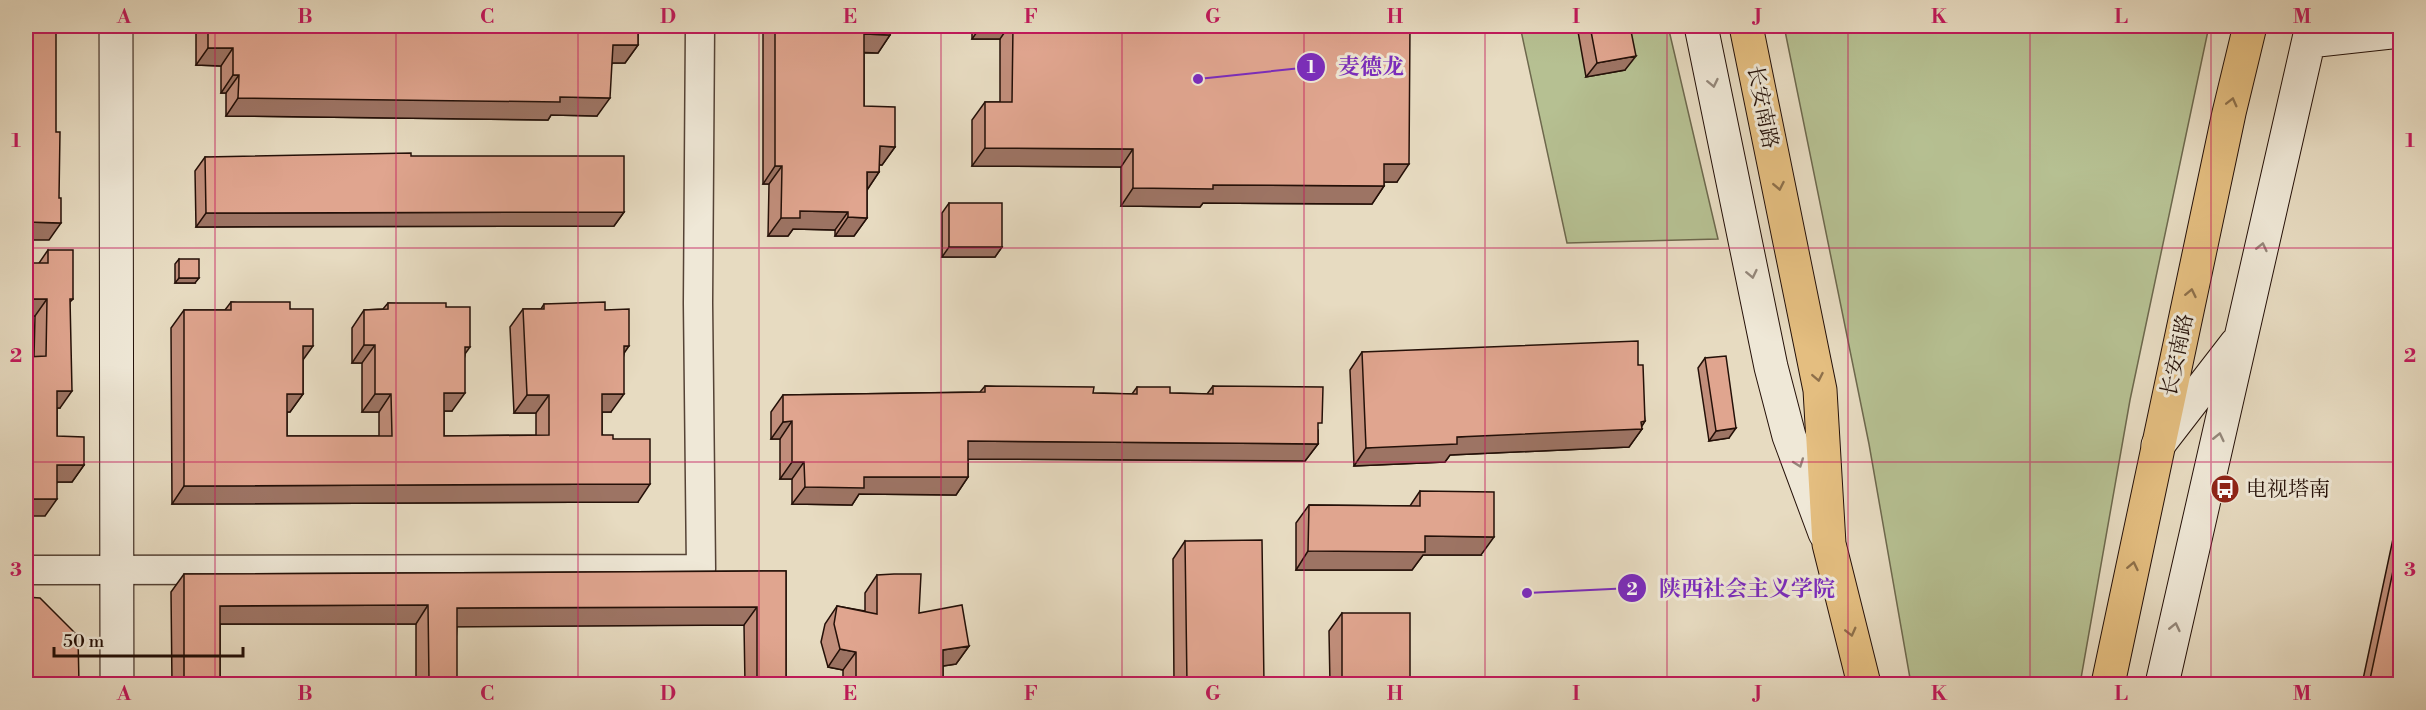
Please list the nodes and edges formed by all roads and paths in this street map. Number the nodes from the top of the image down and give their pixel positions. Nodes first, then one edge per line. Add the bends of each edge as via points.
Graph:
1 (116, 26) edge
2 (700, 26) edge
3 (1701, 26) edge
4 (1746, 26) edge
5 (2250, 26) edge
6 (2400, 31) edge
7 (2311, 33) edge
8 (2242, 336) junction
9 (2158, 445) junction
10 (1829, 544) junction
11 (26, 570) edge
12 (118, 570) junction
13 (117, 684) edge
14 (1864, 684) edge
15 (2108, 684) edge
16 (2162, 684) edge

1 - 12 main road
2 - 12 street via 701,569
3 -> 10 main road via 1789,436
4 -> 10 main road, 长安南路 via 1820,390
9 -> 5 main road, 长安南路
6 - 7 main road
8 -> 7 main road
8 - 9 main road
16 -> 8 main road
15 -> 9 main road, 长安南路
10 -> 14 main road, 长安南路
11 - 12 street
12 - 13 main road

